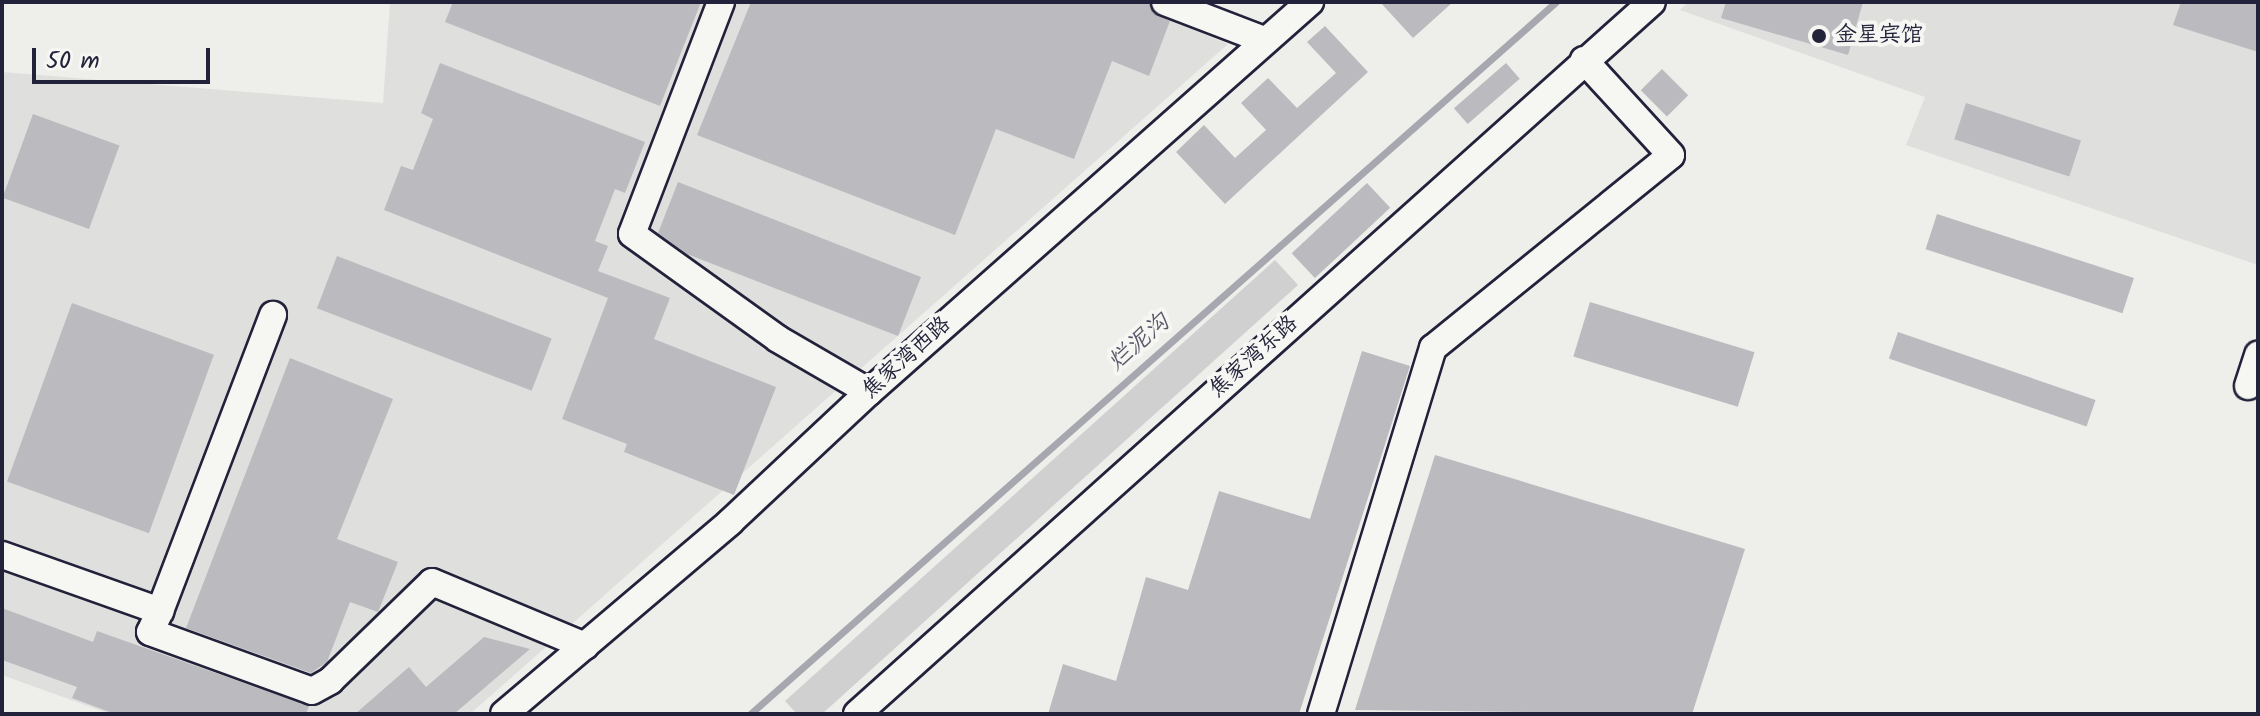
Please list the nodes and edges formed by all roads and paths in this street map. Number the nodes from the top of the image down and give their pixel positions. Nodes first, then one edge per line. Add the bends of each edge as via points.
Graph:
1 (721, 2) edge
2 (1165, 2) edge
3 (1310, 2) edge
4 (1652, 2) edge
5 (1264, 40) junction
6 (1584, 60) junction
7 (273, 315) dead end
8 (2258, 355) edge
9 (2248, 386) dead end
10 (869, 392) junction
11 (2, 555) edge
12 (160, 611) junction
13 (585, 646) junction
14 (504, 714) edge
15 (857, 714) edge
16 (1321, 714) edge

1 - 10 street via 632,234 778,339
2 - 5 street
3 - 5 street, 焦家湾西路
4 - 6 street, 焦家湾东路
5 - 10 street, 焦家湾西路
6 - 15 street, 焦家湾东路
6 - 16 street via 1671,155 1433,348
7 - 12 street
8 - 9 street
10 - 13 street, 焦家湾西路 via 730,522
11 - 12 street
12 - 13 street via 150,632 312,691 330,681 432,582
13 - 14 street, 焦家湾西路

